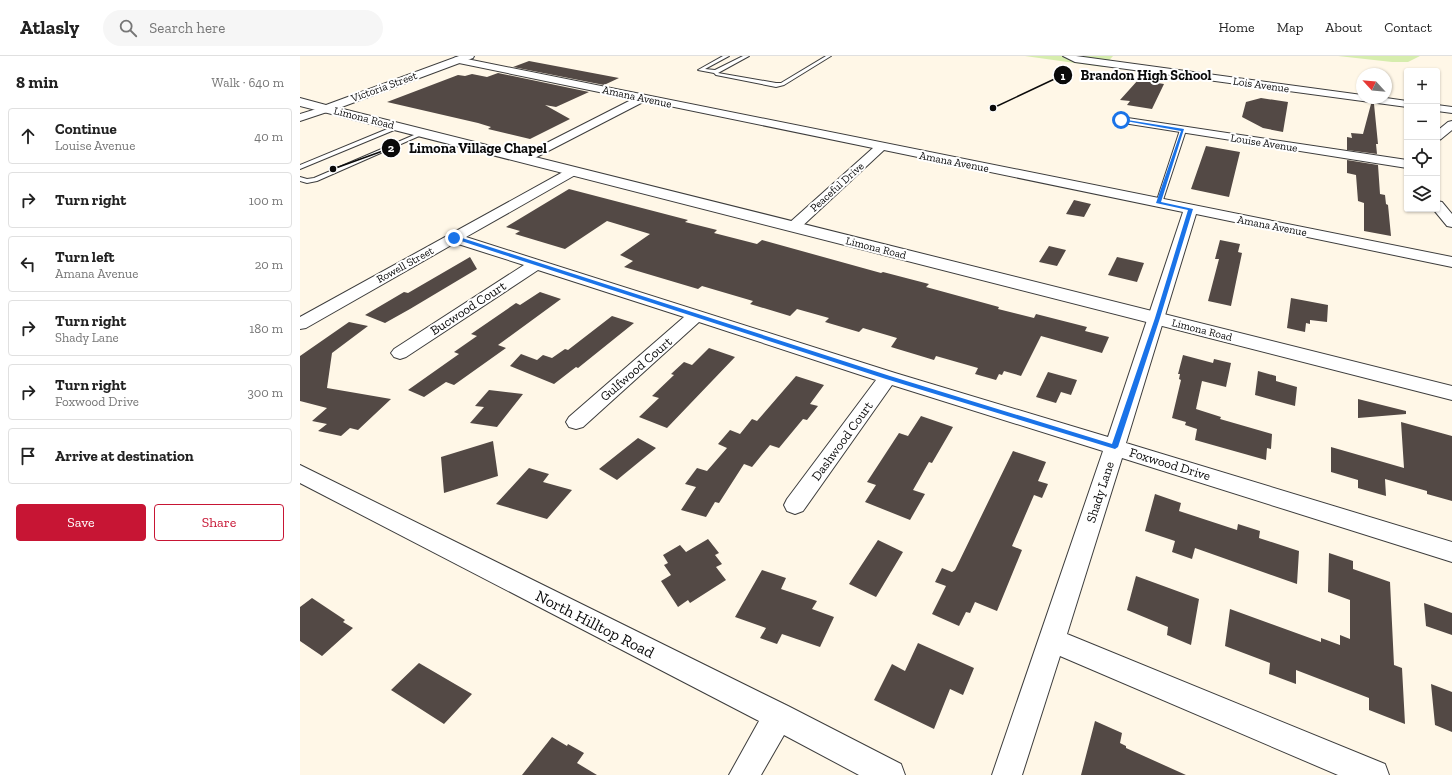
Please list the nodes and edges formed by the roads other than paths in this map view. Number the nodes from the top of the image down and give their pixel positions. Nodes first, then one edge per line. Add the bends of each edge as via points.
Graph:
1 (727, 56) edge
2 (747, 56) edge
3 (829, 56) edge
4 (1068, 56) edge
5 (463, 58) edge
6 (716, 72) junction
7 (643, 98) junction
8 (300, 102) edge
9 (1404, 104) edge
10 (326, 108) junction
11 (1440, 108) edge
12 (1452, 110) edge
13 (300, 118) edge
14 (1121, 120) dead end
15 (1452, 124) edge
16 (397, 127) junction
17 (1183, 130) junction
18 (423, 133) junction
19 (1440, 134) edge
20 (881, 147) junction
21 (525, 159) junction
22 (1404, 164) edge
23 (300, 167) edge
24 (572, 171) junction
25 (300, 179) edge
26 (1159, 203) junction
27 (1191, 209) junction
28 (1440, 209) edge
29 (1452, 223) edge
30 (793, 227) junction
31 (454, 238) junction
32 (1452, 262) edge
33 (536, 264) junction
34 (696, 315) junction
35 (1157, 318) junction
36 (300, 324) edge
37 (400, 353) dead end
38 (888, 377) junction
39 (1452, 393) edge
40 (576, 422) dead end
41 (1115, 447) junction
42 (300, 473) edge
43 (795, 505) dead end
44 (1452, 552) edge
45 (1051, 640) junction
46 (778, 716) junction
47 (744, 775) edge
48 (890, 775) edge
49 (1007, 775) edge
50 (1374, 775) edge

1 - 6 lane via 700,70
2 - 6 lane
3 - 6 lane via 782,84 776,85
4 - 9 street, Lois Avenue
5 - 7 street, Amana Avenue
5 - 10 street, Victoria Street
7 - 20 street, Amana Avenue
7 - 21 street
8 - 10 street, Limona Road
10 - 13 street, Victoria Street
10 - 16 street, Limona Road
11 - 12 street
14 - 17 street, Louise Avenue
15 - 19 street
16 - 18 street, Limona Road
16 - 23 lane
17 - 22 street, Louise Avenue
17 - 26 lane
18 - 21 street, Limona Road
18 - 25 lane via 315,180
20 - 26 street, Amana Avenue
20 - 30 street, Peaceful Drive
21 - 24 street, Limona Road
24 - 30 street, Limona Road
24 - 31 street, Rowell Street
26 - 27 street, Amana Avenue
27 - 32 street, Amana Avenue
27 - 35 street, Shady Lane
28 - 29 street
30 - 35 street, Limona Road
31 - 33 street, Foxwood Drive
31 - 36 street, Rowell Street
33 - 34 street, Foxwood Drive
33 - 37 street, Bucwood Court
34 - 38 street, Foxwood Drive
34 - 40 street, Gulfwood Court
35 - 39 street, Limona Road
35 - 41 street, Shady Lane
38 - 41 street, Foxwood Drive
38 - 43 street, Dashwood Court
41 - 44 street, Foxwood Drive
41 - 45 street, Shady Lane
42 - 46 street, North Hilltop Road
45 - 49 street, Shady Lane
45 - 50 street
46 - 47 street
46 - 48 street, North Hilltop Road

